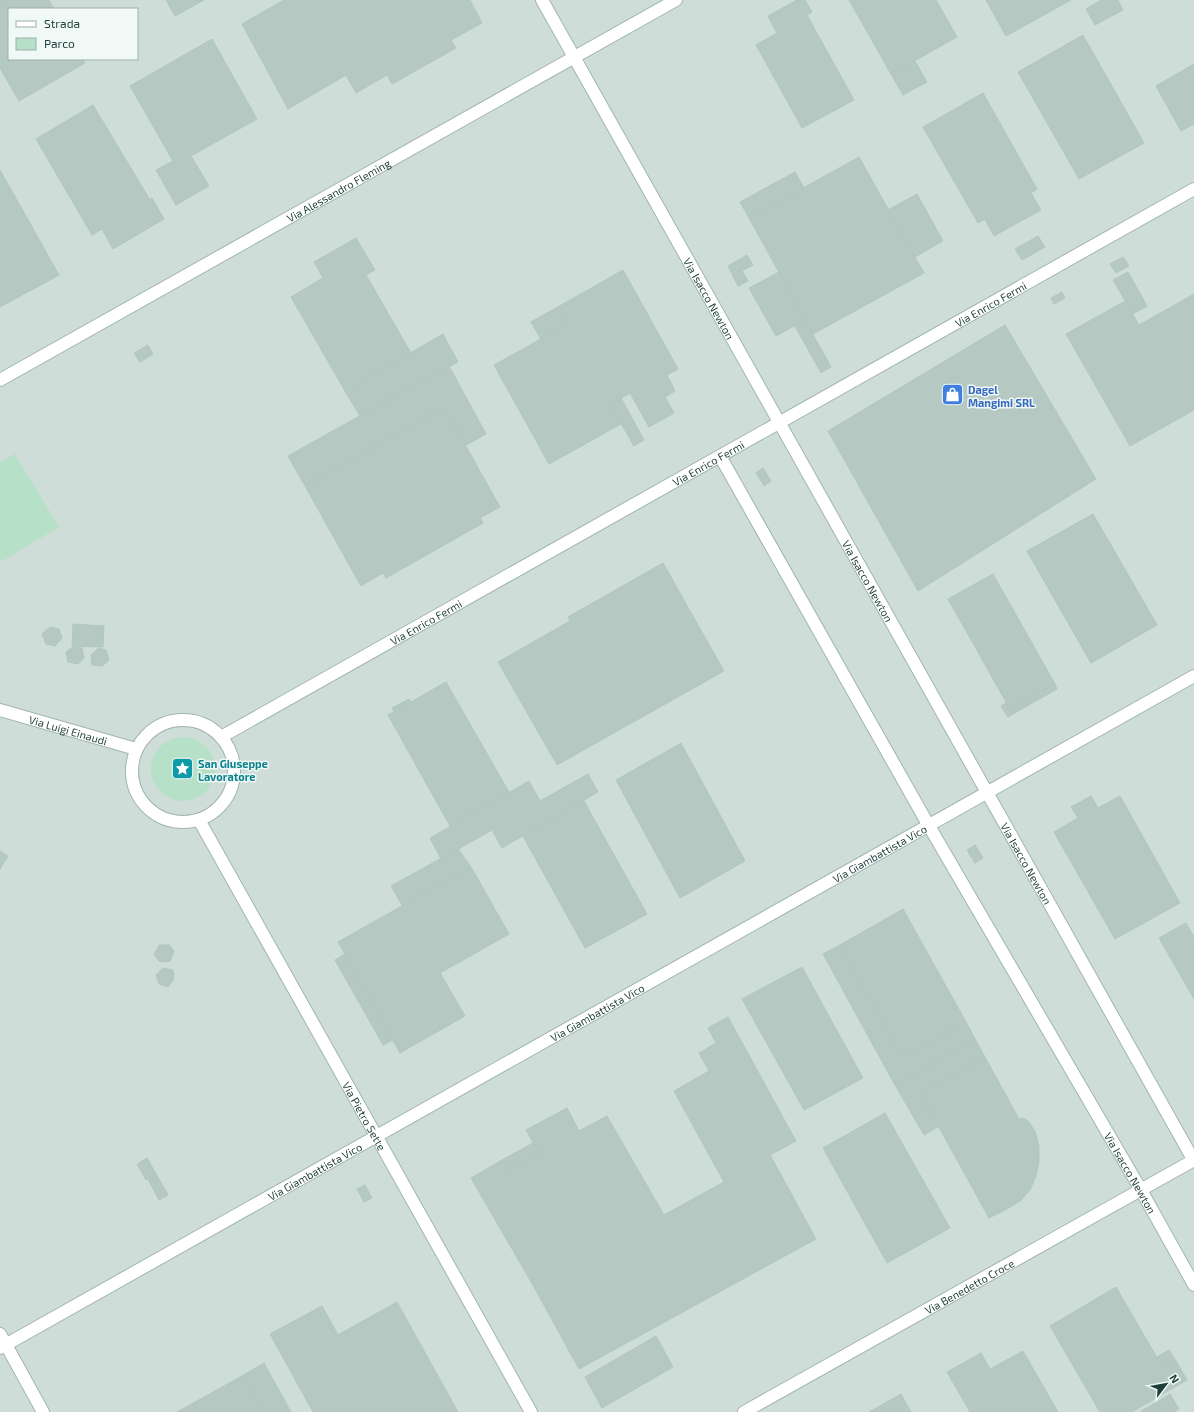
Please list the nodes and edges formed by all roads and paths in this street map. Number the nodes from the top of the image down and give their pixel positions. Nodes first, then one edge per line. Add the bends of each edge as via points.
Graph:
1 (542, 0) edge
2 (676, 0) edge
3 (574, 57) junction
4 (1194, 189) edge
5 (0, 380) edge
6 (780, 422) junction
7 (720, 456) junction
8 (1194, 676) edge
9 (0, 710) edge
10 (221, 737) junction
11 (136, 749) junction
12 (988, 793) junction
13 (199, 820) junction
14 (929, 826) junction
15 (376, 1136) junction
16 (1194, 1161) edge
17 (1141, 1190) junction
18 (1194, 1285) edge
19 (2, 1343) edge
20 (43, 1412) edge
21 (531, 1412) edge
22 (744, 1412) edge

1 - 3 street, Via Isacco Newton
2 - 3 street, Via Alessandro Fleming
3 - 5 street, Via Alessandro Fleming
3 - 6 street, Via Isacco Newton
4 - 6 street, Via Enrico Fermi
6 - 7 street, Via Enrico Fermi
6 - 12 street, Via Isacco Newton
7 - 10 street, Via Enrico Fermi
7 - 14 street, Via Isacco Newton
8 - 12 street, Via Giambattista Vico
9 - 11 street, Via Luigi Einaudi
10 - 11 street via 208,726 192,720 175,720 159,725 146,735
10 - 13 street via 230,751 234,768 232,785 226,800 214,812
11 - 13 street via 132,766 133,782 139,798 150,811 165,819 182,823
12 - 14 street, Via Giambattista Vico
12 - 16 street, Via Isacco Newton
13 - 15 street, Via Pietro Sette
14 - 15 street, Via Giambattista Vico
14 - 17 street, Via Isacco Newton
15 - 19 street, Via Giambattista Vico
15 - 21 street, Via Pietro Sette
16 - 17 street, Via Benedetto Croce
17 - 18 street, Via Isacco Newton
17 - 22 street, Via Benedetto Croce
19 - 20 street

